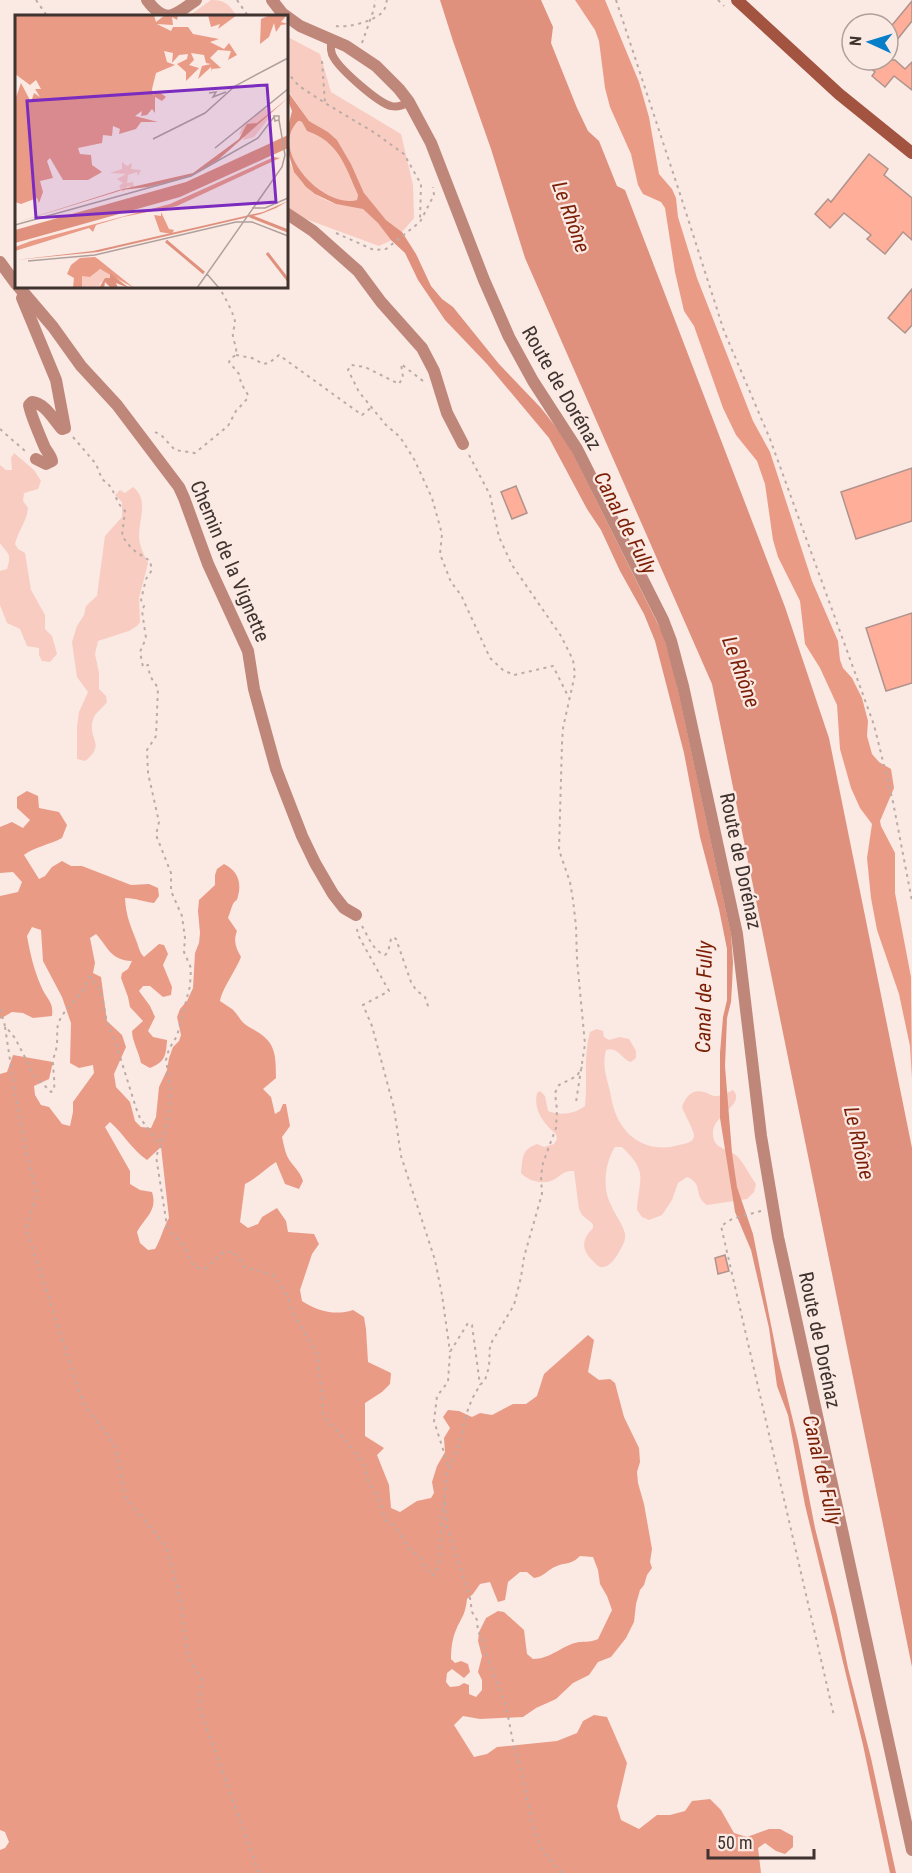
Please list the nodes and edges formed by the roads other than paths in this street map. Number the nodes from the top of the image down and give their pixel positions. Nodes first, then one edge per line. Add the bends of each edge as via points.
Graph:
1 (147, 0) edge
2 (196, 0) edge
3 (272, 0) edge
4 (737, 0) edge
5 (162, 15) edge
6 (170, 15) edge
7 (285, 15) edge
8 (288, 18) edge
9 (332, 40) junction
10 (410, 102) junction
11 (912, 153) edge
12 (288, 214) edge
13 (0, 262) edge
14 (15, 282) edge
15 (18, 288) edge
16 (20, 288) edge
17 (463, 444) road end
18 (36, 459) road end
19 (356, 915) road end
20 (912, 1850) edge

1 - 5 street
2 - 6 street
3 - 7 street, Route de Dorénaz
4 - 11 main road via 830,86
8 - 9 street, Route de Dorénaz
9 - 10 street, Route de Dorénaz via 376,66
9 - 10 lane via 334,59 354,81 392,107
10 - 20 street, Route de Dorénaz via 431,143 509,337 532,381 577,448 671,641 737,934 761,1136 795,1320
12 - 17 street via 313,231 364,277 425,353
13 - 14 street, Chemin de la Vignette
15 - 18 street via 56,380 65,428 38,403 29,405 52,461 46,464
16 - 19 street, Chemin de la Vignette via 179,487 208,564 248,651 276,769 302,836 333,894

